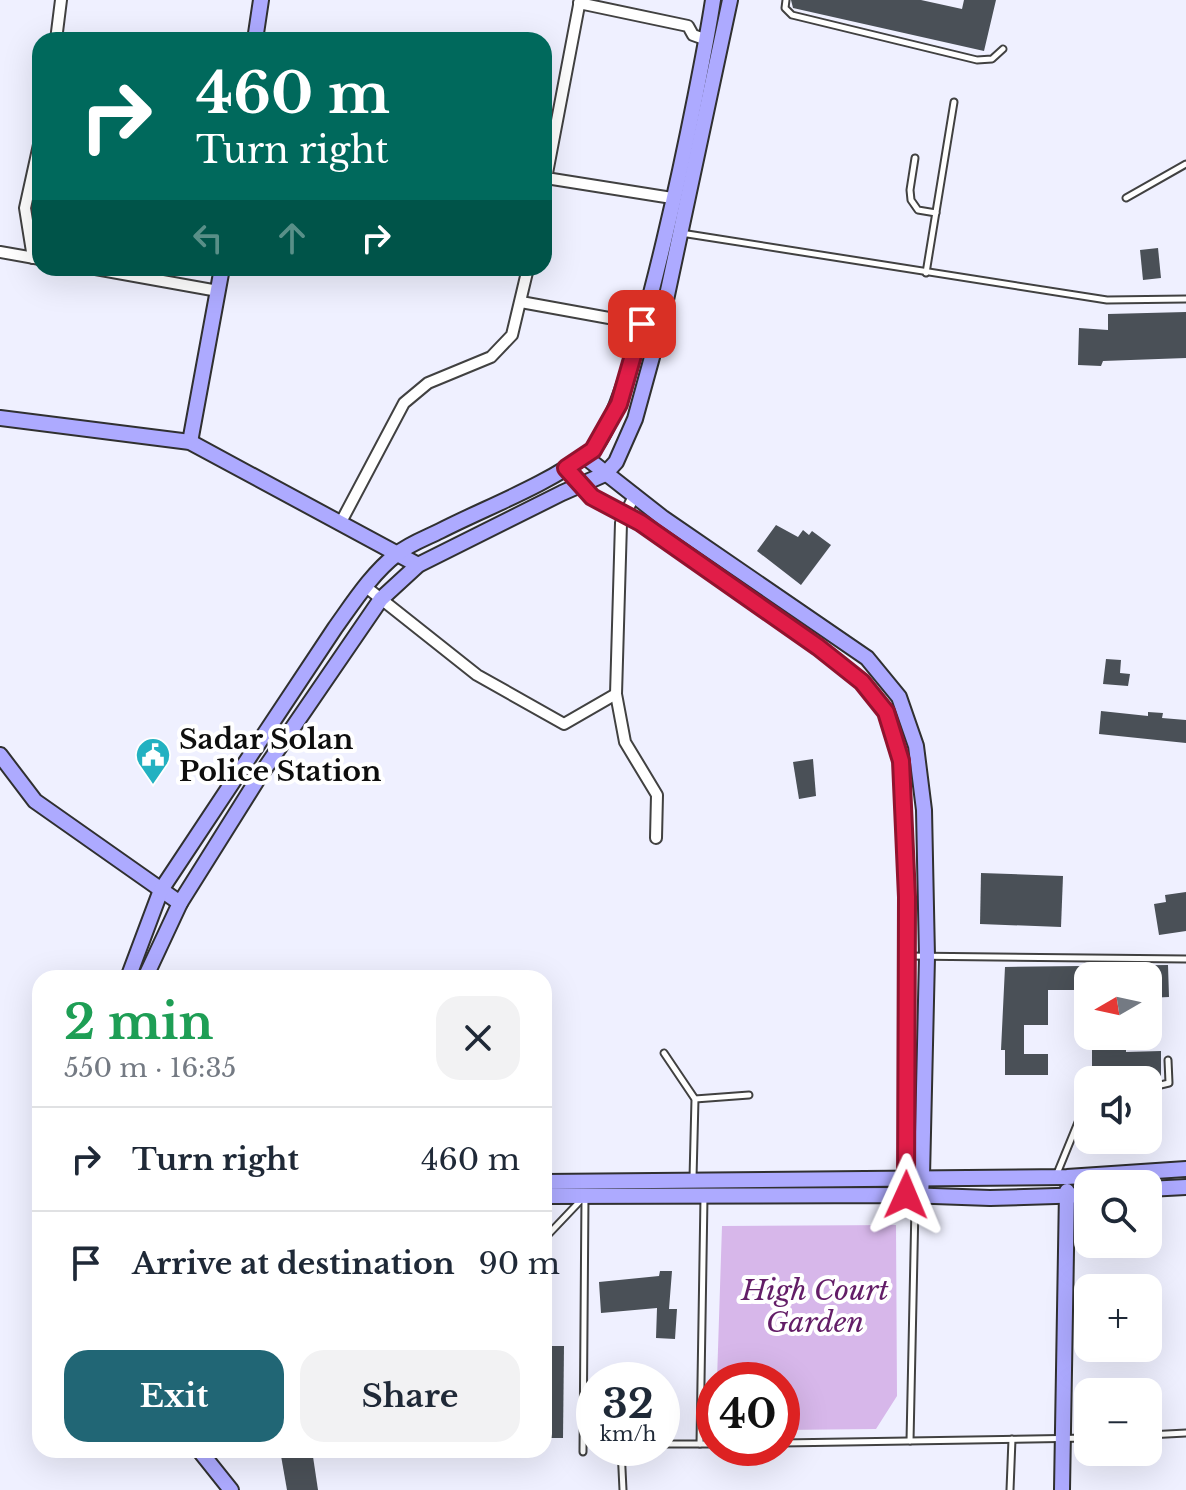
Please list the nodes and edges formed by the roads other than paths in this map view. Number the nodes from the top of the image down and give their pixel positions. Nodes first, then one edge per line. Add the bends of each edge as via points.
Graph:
1 (61, 0) edge
2 (261, 0) edge
3 (713, 0) edge
4 (730, 0) edge
5 (786, 0) edge
6 (579, 2) edge
7 (57, 32) edge
8 (256, 32) edge
9 (707, 40) junction
10 (1003, 49) dead end
11 (954, 102) dead end
12 (552, 146) edge
13 (915, 158) dead end
14 (1186, 164) edge
15 (32, 176) edge
16 (552, 184) edge
17 (672, 198) junction
18 (1126, 198) dead end
19 (936, 213) junction
20 (665, 228) junction
21 (682, 233) junction
22 (32, 240) edge
23 (0, 252) edge
24 (32, 258) edge
25 (926, 273) junction
26 (135, 276) edge
27 (221, 276) edge
28 (526, 276) edge
29 (218, 291) junction
30 (1186, 299) edge
31 (521, 302) junction
32 (642, 324) junction
33 (0, 418) edge
34 (190, 442) junction
35 (584, 456) junction
36 (566, 468) junction
37 (605, 474) junction
38 (581, 486) junction
39 (635, 494) junction
40 (625, 514) junction
41 (341, 522) junction
42 (397, 553) junction
43 (418, 565) junction
44 (366, 587) junction
45 (381, 599) junction
46 (616, 694) junction
47 (0, 755) edge
48 (656, 838) dead end
49 (161, 890) junction
50 (180, 903) junction
51 (906, 956) junction
52 (927, 957) junction
53 (1186, 959) edge
54 (131, 970) edge
55 (149, 970) edge
56 (664, 1053) dead end
57 (1168, 1060) dead end
58 (1162, 1085) edge
59 (749, 1095) dead end
60 (695, 1099) junction
61 (1074, 1139) edge
62 (1186, 1169) edge
63 (914, 1176) junction
64 (1061, 1177) junction
65 (693, 1179) junction
66 (552, 1182) edge
67 (1186, 1187) edge
68 (1162, 1188) edge
69 (585, 1195) junction
70 (552, 1196) edge
71 (704, 1196) junction
72 (1074, 1196) edge
73 (1066, 1197) junction
74 (914, 1198) junction
75 (552, 1230) edge
76 (584, 1362) edge
77 (701, 1362) edge
78 (1186, 1433) edge
79 (1162, 1434) edge
80 (1012, 1439) junction
81 (1062, 1439) junction
82 (1074, 1439) edge
83 (910, 1441) junction
84 (800, 1443) edge
85 (205, 1458) edge
86 (622, 1466) edge
87 (231, 1490) edge
88 (623, 1490) edge
89 (1010, 1490) edge
90 (1062, 1490) edge

1 - 7 street
2 - 8 main road
3 - 9 main road
4 - 21 main road
5 - 10 lane via 792,15 977,60 992,59
6 - 9 street via 688,26 693,35
6 - 12 street
9 - 17 main road
11 - 19 lane
13 - 19 lane via 911,200 918,210
14 - 18 lane
15 - 22 street via 25,208
16 - 17 street
17 - 20 main road
19 - 25 lane
20 - 21 lane
20 - 32 main road
21 - 25 lane
21 - 37 main road via 635,419
23 - 24 street
25 - 30 lane via 1107,300
26 - 29 street
27 - 29 main road
28 - 31 street
29 - 34 main road
31 - 32 street
31 - 41 street via 512,335 491,357 428,383 404,403
32 - 35 main road via 619,404 593,450
33 - 34 main road
34 - 41 main road
35 - 36 main road
35 - 37 main road
36 - 38 main road
36 - 42 main road
37 - 38 main road
37 - 39 main road
38 - 40 main road
38 - 43 main road
39 - 40 street
39 - 52 main road via 867,658 899,697 916,746 924,810
40 - 46 street
40 - 51 main road via 818,647 862,682 886,712 901,761
41 - 42 main road
42 - 43 main road
42 - 44 main road
43 - 45 main road
44 - 45 street
44 - 49 main road
45 - 46 street via 477,675 564,724
45 - 50 main road
46 - 48 street via 625,742 657,795
47 - 49 main road via 35,801
49 - 50 main road
49 - 54 main road
50 - 55 main road
51 - 52 lane
51 - 63 main road
52 - 53 lane
52 - 63 main road
56 - 60 lane
57 - 58 lane via 1169,1083
59 - 60 lane
60 - 65 lane
61 - 64 lane
62 - 64 main road
63 - 64 main road
63 - 65 main road
63 - 74 main road
64 - 73 main road
65 - 66 main road
67 - 68 main road
69 - 70 main road
69 - 71 main road
69 - 75 lane
69 - 76 lane
71 - 74 main road
71 - 77 lane
72 - 73 main road
73 - 74 main road
73 - 81 main road
74 - 83 lane
78 - 79 lane
80 - 81 lane
80 - 83 lane
80 - 89 lane
81 - 82 lane
81 - 90 main road
83 - 84 lane
85 - 87 main road
86 - 88 lane

